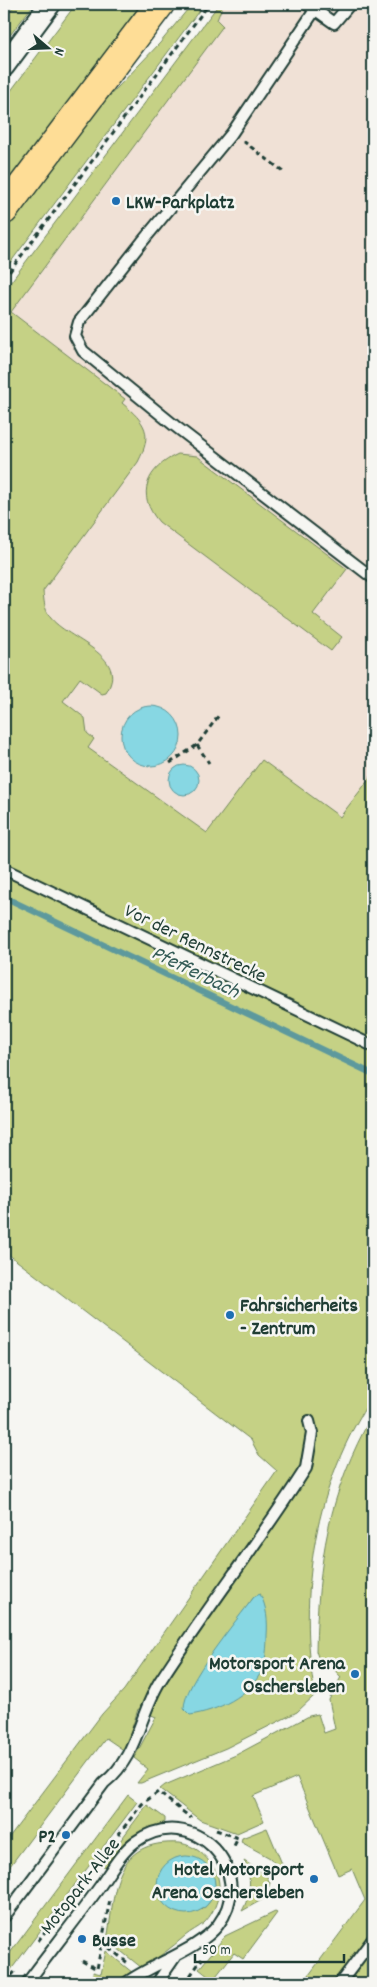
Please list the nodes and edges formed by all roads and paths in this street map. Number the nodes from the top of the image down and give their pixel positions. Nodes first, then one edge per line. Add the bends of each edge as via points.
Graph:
1 (50, 4) edge
2 (160, 4) edge
3 (209, 4) edge
4 (350, 4) edge
5 (311, 7) edge
6 (4, 66) edge
7 (232, 133) junction
8 (284, 172) dead end
9 (4, 210) edge
10 (4, 279) edge
11 (373, 578) edge
12 (218, 715) dead end
13 (197, 745) junction
14 (170, 763) dead end
15 (209, 763) dead end
16 (4, 869) edge
17 (373, 1046) edge
18 (309, 1421) dead end
19 (106, 1877) junction
20 (4, 1917) edge
21 (373, 1939) edge
22 (102, 1942) junction
23 (177, 1954) junction
24 (82, 1961) dead end
25 (142, 1974) junction
26 (27, 1983) edge
27 (126, 1983) edge
28 (157, 1983) edge
29 (340, 1983) edge

1 - 6 street
2 - 9 main road
3 - 10 path
4 - 5 lane via 334,23
5 - 7 lane
7 - 8 path
7 - 11 lane via 119,271 80,322 75,336 83,351 175,426
12 - 13 path
13 - 14 path
13 - 15 path
16 - 17 lane, Vor der Rennstrecke
18 - 20 lane via 312,1433 306,1468 158,1684 126,1760 104,1783
19 - 22 path via 112,1883
19 - 23 lane, Motopark-Allee via 134,1843 163,1830 191,1832 217,1850 226,1866 230,1884 224,1915 208,1935
19 - 26 lane, Motopark-Allee
21 - 29 lane
22 - 24 path via 97,1969
22 - 25 path
23 - 25 lane, Motopark-Allee
23 - 28 lane
25 - 27 lane, Motopark-Allee

